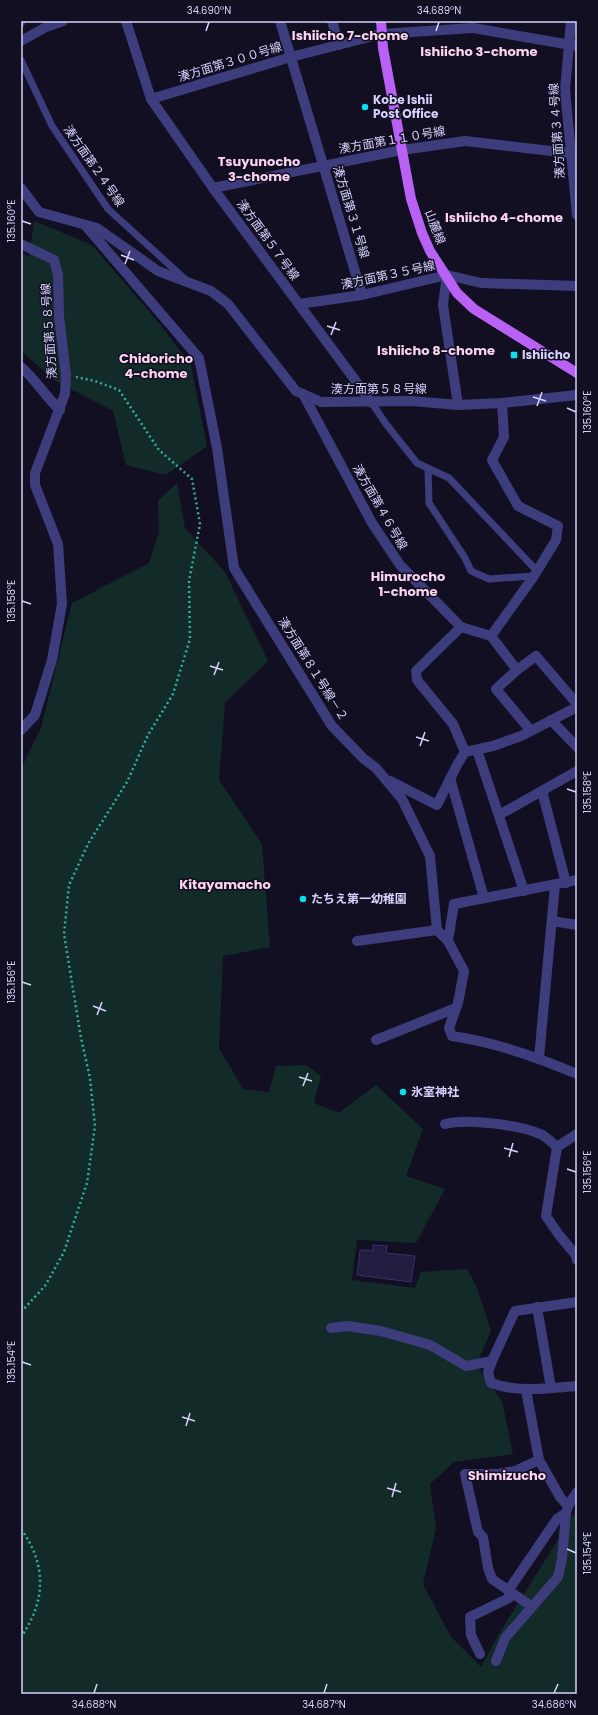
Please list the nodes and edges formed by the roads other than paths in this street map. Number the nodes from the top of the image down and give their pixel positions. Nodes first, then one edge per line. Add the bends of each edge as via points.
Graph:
1 (22, 21) edge
2 (62, 21) edge
3 (126, 21) edge
4 (280, 21) edge
5 (332, 21) edge
6 (381, 21) edge
7 (571, 21) edge
8 (21, 24) edge
9 (381, 34) junction
10 (21, 41) edge
11 (339, 45) junction
12 (573, 46) edge
13 (291, 57) junction
14 (21, 60) edge
15 (151, 100) junction
16 (402, 150) junction
17 (574, 153) edge
18 (323, 165) junction
19 (21, 188) edge
20 (213, 188) junction
21 (577, 215) edge
22 (84, 225) junction
23 (21, 244) edge
24 (447, 275) junction
25 (190, 283) junction
26 (577, 286) edge
27 (362, 295) junction
28 (299, 304) junction
29 (21, 368) edge
30 (577, 374) edge
31 (303, 394) junction
32 (577, 395) edge
33 (372, 402) junction
34 (502, 403) junction
35 (458, 405) junction
36 (60, 410) junction
37 (428, 469) junction
38 (535, 574) junction
39 (461, 627) junction
40 (491, 636) junction
41 (517, 670) junction
42 (577, 704) edge
43 (577, 707) edge
44 (551, 720) junction
45 (21, 730) edge
46 (531, 731) junction
47 (577, 747) edge
48 (477, 750) junction
49 (465, 752) junction
50 (577, 771) edge
51 (384, 778) junction
52 (450, 778) junction
53 (542, 791) junction
54 (499, 815) junction
55 (577, 880) edge
56 (566, 883) junction
57 (555, 885) junction
58 (524, 891) junction
59 (484, 898) junction
60 (552, 921) junction
61 (577, 925) edge
62 (437, 930) junction
63 (357, 941) dead end
64 (448, 941) junction
65 (456, 1008) junction
66 (376, 1040) dead end
67 (539, 1058) junction
68 (577, 1074) edge
69 (445, 1124) dead end
70 (577, 1134) edge
71 (557, 1147) junction
72 (577, 1260) edge
73 (577, 1302) edge
74 (537, 1306) junction
75 (331, 1328) dead end
76 (492, 1361) junction
77 (577, 1386) edge
78 (551, 1388) junction
79 (526, 1390) junction
80 (539, 1460) junction
81 (577, 1492) edge
82 (567, 1509) junction
83 (510, 1593) junction
84 (531, 1606) junction
85 (480, 1654) dead end
86 (496, 1661) dead end

1 - 8 lane
2 - 10 street
3 - 15 street, 湊方面第５７号線
4 - 13 street, 湊方面第３１号線
5 - 11 street
6 - 9 main road, 山麓線
7 - 12 street, 湊方面第３４号線
9 - 11 street, 湊方面第３００号線
9 - 12 street, 湊方面第３００号線 via 473,28
9 - 16 main road, 山麓線
11 - 13 street, 湊方面第３００号線
12 - 17 street, 湊方面第３４号線 via 565,90
13 - 15 street, 湊方面第３００号線
13 - 18 street, 湊方面第３１号線
14 - 25 lane, 湊方面第２４号線 via 52,126 108,209
15 - 20 street, 湊方面第５７号線
16 - 17 street, 湊方面第１１０号線 via 465,141
16 - 18 street, 湊方面第１１０号線
16 - 24 main road, 山麓線 via 422,232 430,251
17 - 21 street, 湊方面第３４号線
18 - 20 street, 湊方面第１１０号線
18 - 27 street, 湊方面第３１号線
19 - 22 street, 湊方面第５８号線 via 39,212
20 - 28 street, 湊方面第５７号線
22 - 25 street, 湊方面第５８号線 via 96,228 158,270
22 - 51 street, 湊方面第８１号線－２ via 199,358 217,448 234,568 332,726
23 - 36 street, 湊方面第５８号線 via 54,260 58,275 59,316 66,374 65,394
24 - 26 street, 湊方面第３５号線 via 481,283
24 - 27 street, 湊方面第３５号線
24 - 30 main road, 山麓線 via 457,293 474,308
24 - 35 street via 443,305
25 - 31 street, 湊方面第５８号線 via 211,291 228,304 296,391
27 - 28 street, 湊方面第３５号線
28 - 33 street, 湊方面第５７号線
29 - 36 street via 34,379 47,398
31 - 33 street, 湊方面第５８号線 via 322,402
31 - 39 street, 湊方面第４６号線 via 372,524 400,565
32 - 34 street, 湊方面第５８号線
33 - 35 street, 湊方面第５８号線 via 412,401
33 - 37 lane via 417,463
34 - 35 street, 湊方面第５８号線
34 - 38 street via 504,437 492,460 518,506 558,526 556,540
36 - 45 street, 湊方面第５８号線 via 35,473 35,485 58,544 62,604 52,660 34,715
37 - 38 lane via 449,478
37 - 38 lane via 429,503 471,570 489,579
38 - 40 street
39 - 40 street, 湊方面第４６号線
39 - 49 street via 416,671 417,680 453,724
40 - 41 street
41 - 42 street via 536,656
41 - 46 street via 496,689
43 - 44 street
44 - 46 street
44 - 47 street
46 - 48 street
48 - 49 street
48 - 54 street
49 - 52 street
50 - 53 street
51 - 52 street via 437,805
51 - 62 street, 湊方面第８１号線－２ via 402,799 430,856
52 - 59 street
53 - 54 street
53 - 56 street
54 - 58 street
55 - 56 street
56 - 57 street
57 - 58 street
57 - 60 street
58 - 59 street
59 - 64 street via 454,904
60 - 61 street
60 - 67 street
62 - 63 street
62 - 64 street
64 - 65 street via 464,971
65 - 66 street
65 - 67 street via 449,1028 452,1036 473,1039
67 - 68 street
69 - 71 street via 455,1121 503,1125 541,1134
70 - 71 street
71 - 72 street via 546,1216
73 - 74 street
74 - 76 street via 515,1311
74 - 78 street
75 - 76 street via 347,1326 388,1333 430,1345 466,1366
76 - 79 street via 488,1372 491,1383
77 - 78 street
78 - 79 street
79 - 80 street
80 - 82 street
80 - 83 street via 515,1471 465,1474 492,1579
81 - 82 street
82 - 83 street via 557,1519 510,1588
82 - 84 street via 558,1577
83 - 84 street
83 - 85 street via 509,1598 470,1617 471,1635
84 - 86 street via 505,1638

